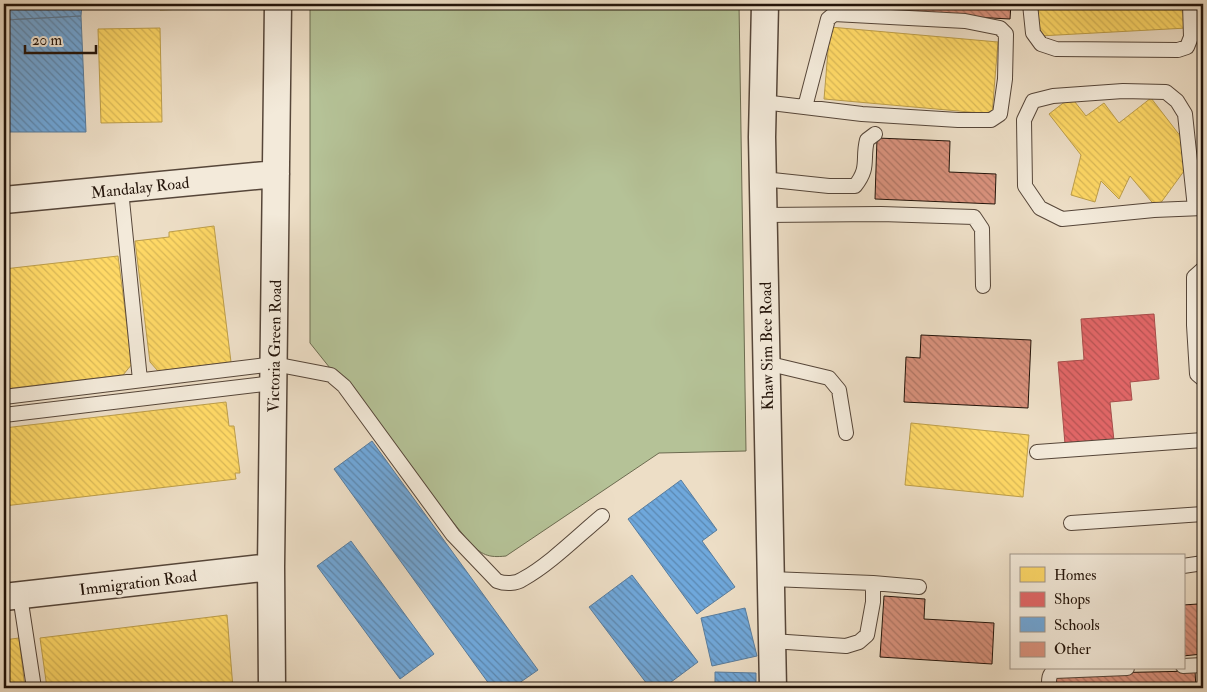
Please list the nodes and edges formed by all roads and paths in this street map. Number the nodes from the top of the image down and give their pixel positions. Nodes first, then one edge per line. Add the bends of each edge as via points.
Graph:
1 (278, 4) edge
2 (766, 4) edge
3 (1030, 4) edge
4 (1190, 4) edge
5 (763, 102) junction
6 (805, 107) junction
7 (875, 134) dead end
8 (276, 174) junction
9 (763, 179) junction
10 (121, 190) junction
11 (4, 200) edge
12 (1199, 208) edge
13 (764, 215) junction
14 (1203, 270) edge
15 (982, 286) dead end
16 (766, 363) junction
17 (273, 374) junction
18 (1203, 379) edge
19 (140, 380) junction
20 (4, 397) edge
21 (4, 415) edge
22 (846, 432) dead end
23 (1203, 440) edge
24 (1037, 452) dead end
25 (1203, 514) edge
26 (602, 516) dead end
27 (1071, 524) dead end
28 (1203, 563) edge
29 (271, 566) junction
30 (1184, 566) edge
31 (771, 579) junction
32 (873, 583) junction
33 (919, 587) dead end
34 (12, 596) edge
35 (772, 641) junction
36 (1184, 666) edge
37 (1203, 666) edge
38 (1078, 670) edge
39 (34, 688) edge
40 (272, 688) edge
41 (773, 688) edge
42 (1049, 688) edge

1 - 8 street, Victoria Green Road
2 - 5 street, Khaw Sim Bee Road
3 - 4 lane via 1033,33 1041,44 1056,49 1178,50 1187,48 1191,37
5 - 6 lane
5 - 9 street, Khaw Sim Bee Road
6 - 6 lane via 862,114 991,120 1000,114 1006,34 1000,28 964,21 834,14 828,19
7 - 9 lane via 867,140 863,177 855,186
8 - 10 street, Mandalay Road
8 - 17 street, Victoria Green Road
9 - 13 street, Khaw Sim Bee Road
10 - 11 street, Mandalay Road
10 - 19 lane
12 - 12 lane via 1062,219 1040,208 1025,186 1024,120 1033,101 1054,96 1123,91 1166,92 1185,114
13 - 15 lane via 974,217 982,229
13 - 16 street, Khaw Sim Bee Road
14 - 18 lane via 1194,277 1197,374
16 - 22 lane via 829,378 839,390
16 - 31 street, Khaw Sim Bee Road
17 - 19 lane
17 - 21 lane
17 - 26 lane via 331,374 344,386 454,535 497,581 505,584 522,580
17 - 29 street, Victoria Green Road
19 - 20 lane
23 - 24 lane
25 - 27 lane
28 - 30 lane
29 - 34 street, Immigration Road
29 - 40 street, Victoria Green Road
31 - 32 lane
31 - 35 street, Khaw Sim Bee Road
32 - 33 lane
32 - 35 lane via 874,602 867,635 859,642 846,646
34 - 39 lane
35 - 41 street, Khaw Sim Bee Road
36 - 37 lane
38 - 42 lane via 1054,671 1050,674

